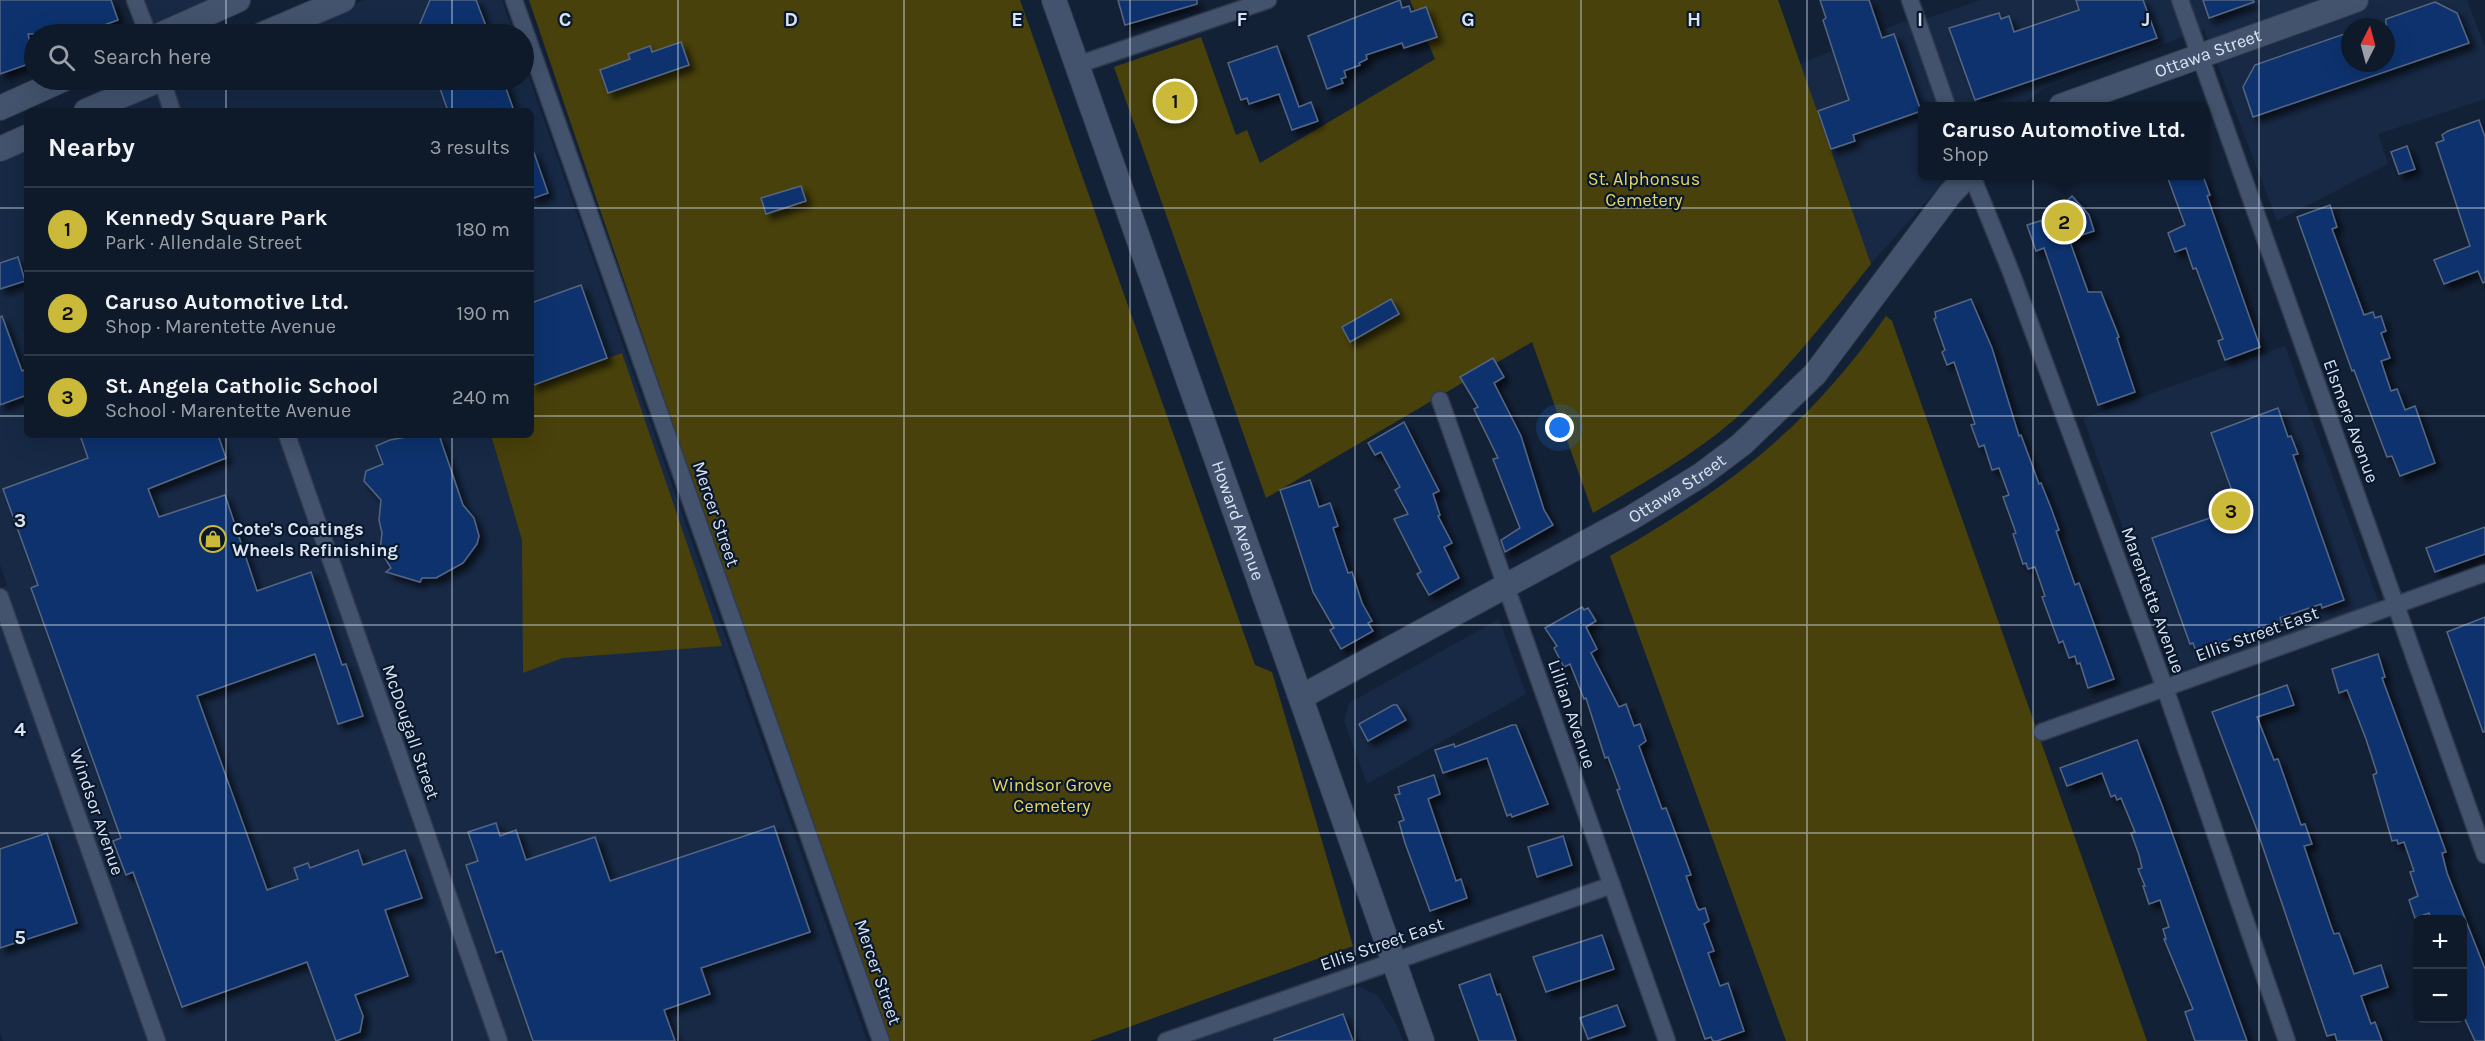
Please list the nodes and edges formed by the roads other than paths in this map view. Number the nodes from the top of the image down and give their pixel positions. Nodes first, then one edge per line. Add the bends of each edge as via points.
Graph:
1 (135, 0) edge
2 (238, 0) edge
3 (343, 0) edge
4 (514, 0) edge
5 (1054, 0) edge
6 (1268, 0) edge
7 (1910, 0) edge
8 (2180, 0) edge
9 (2356, 0) edge
10 (144, 24) edge
11 (184, 24) edge
12 (287, 24) edge
13 (522, 24) edge
14 (2200, 56) junction
15 (534, 57) edge
16 (1077, 65) junction
17 (40, 90) edge
18 (137, 90) edge
19 (165, 90) edge
20 (1946, 102) edge
21 (2072, 102) edge
22 (0, 108) edge
23 (93, 108) edge
24 (171, 108) edge
25 (24, 138) edge
26 (0, 149) edge
27 (1966, 180) edge
28 (1972, 180) edge
29 (1440, 400) dead end
30 (288, 438) edge
31 (2485, 573) edge
32 (1506, 585) junction
33 (0, 597) edge
34 (2396, 605) junction
35 (2164, 688) junction
36 (1301, 697) junction
37 (2042, 732) dead end
38 (2485, 855) edge
39 (1612, 885) junction
40 (1393, 961) junction
41 (157, 1041) edge
42 (499, 1041) edge
43 (881, 1041) edge
44 (1166, 1041) edge
45 (1422, 1041) edge
46 (1667, 1041) edge
47 (2287, 1041) edge

1 - 10 street
2 - 11 street
3 - 12 street
4 - 13 street, Mercer Street
5 - 16 street, Howard Avenue
6 - 16 street
7 - 20 street
8 - 14 street, Elsmere Avenue
9 - 14 street, Ottawa Street
14 - 21 street, Ottawa Street
14 - 34 street, Elsmere Avenue
15 - 43 street, Mercer Street
16 - 36 street, Howard Avenue
17 - 22 street
18 - 23 street
19 - 24 street
25 - 26 street
27 - 32 street, Ottawa Street via 1950,194 1815,374 1742,444 1701,475 1631,518
28 - 35 street, Marentette Avenue via 2011,272
29 - 32 street, Lillian Avenue
30 - 42 street, McDougall Street
31 - 34 street, Ellis Street East
32 - 36 street, Ottawa Street
32 - 39 street, Lillian Avenue
33 - 41 street, Windsor Avenue
34 - 35 street, Ellis Street East
34 - 38 street, Elsmere Avenue
35 - 37 street, Ellis Street East
35 - 47 street, Marentette Avenue
36 - 40 street, Howard Avenue
39 - 40 street, Ellis Street East
39 - 46 street, Lillian Avenue
40 - 44 street, Ellis Street East
40 - 45 street, Howard Avenue

